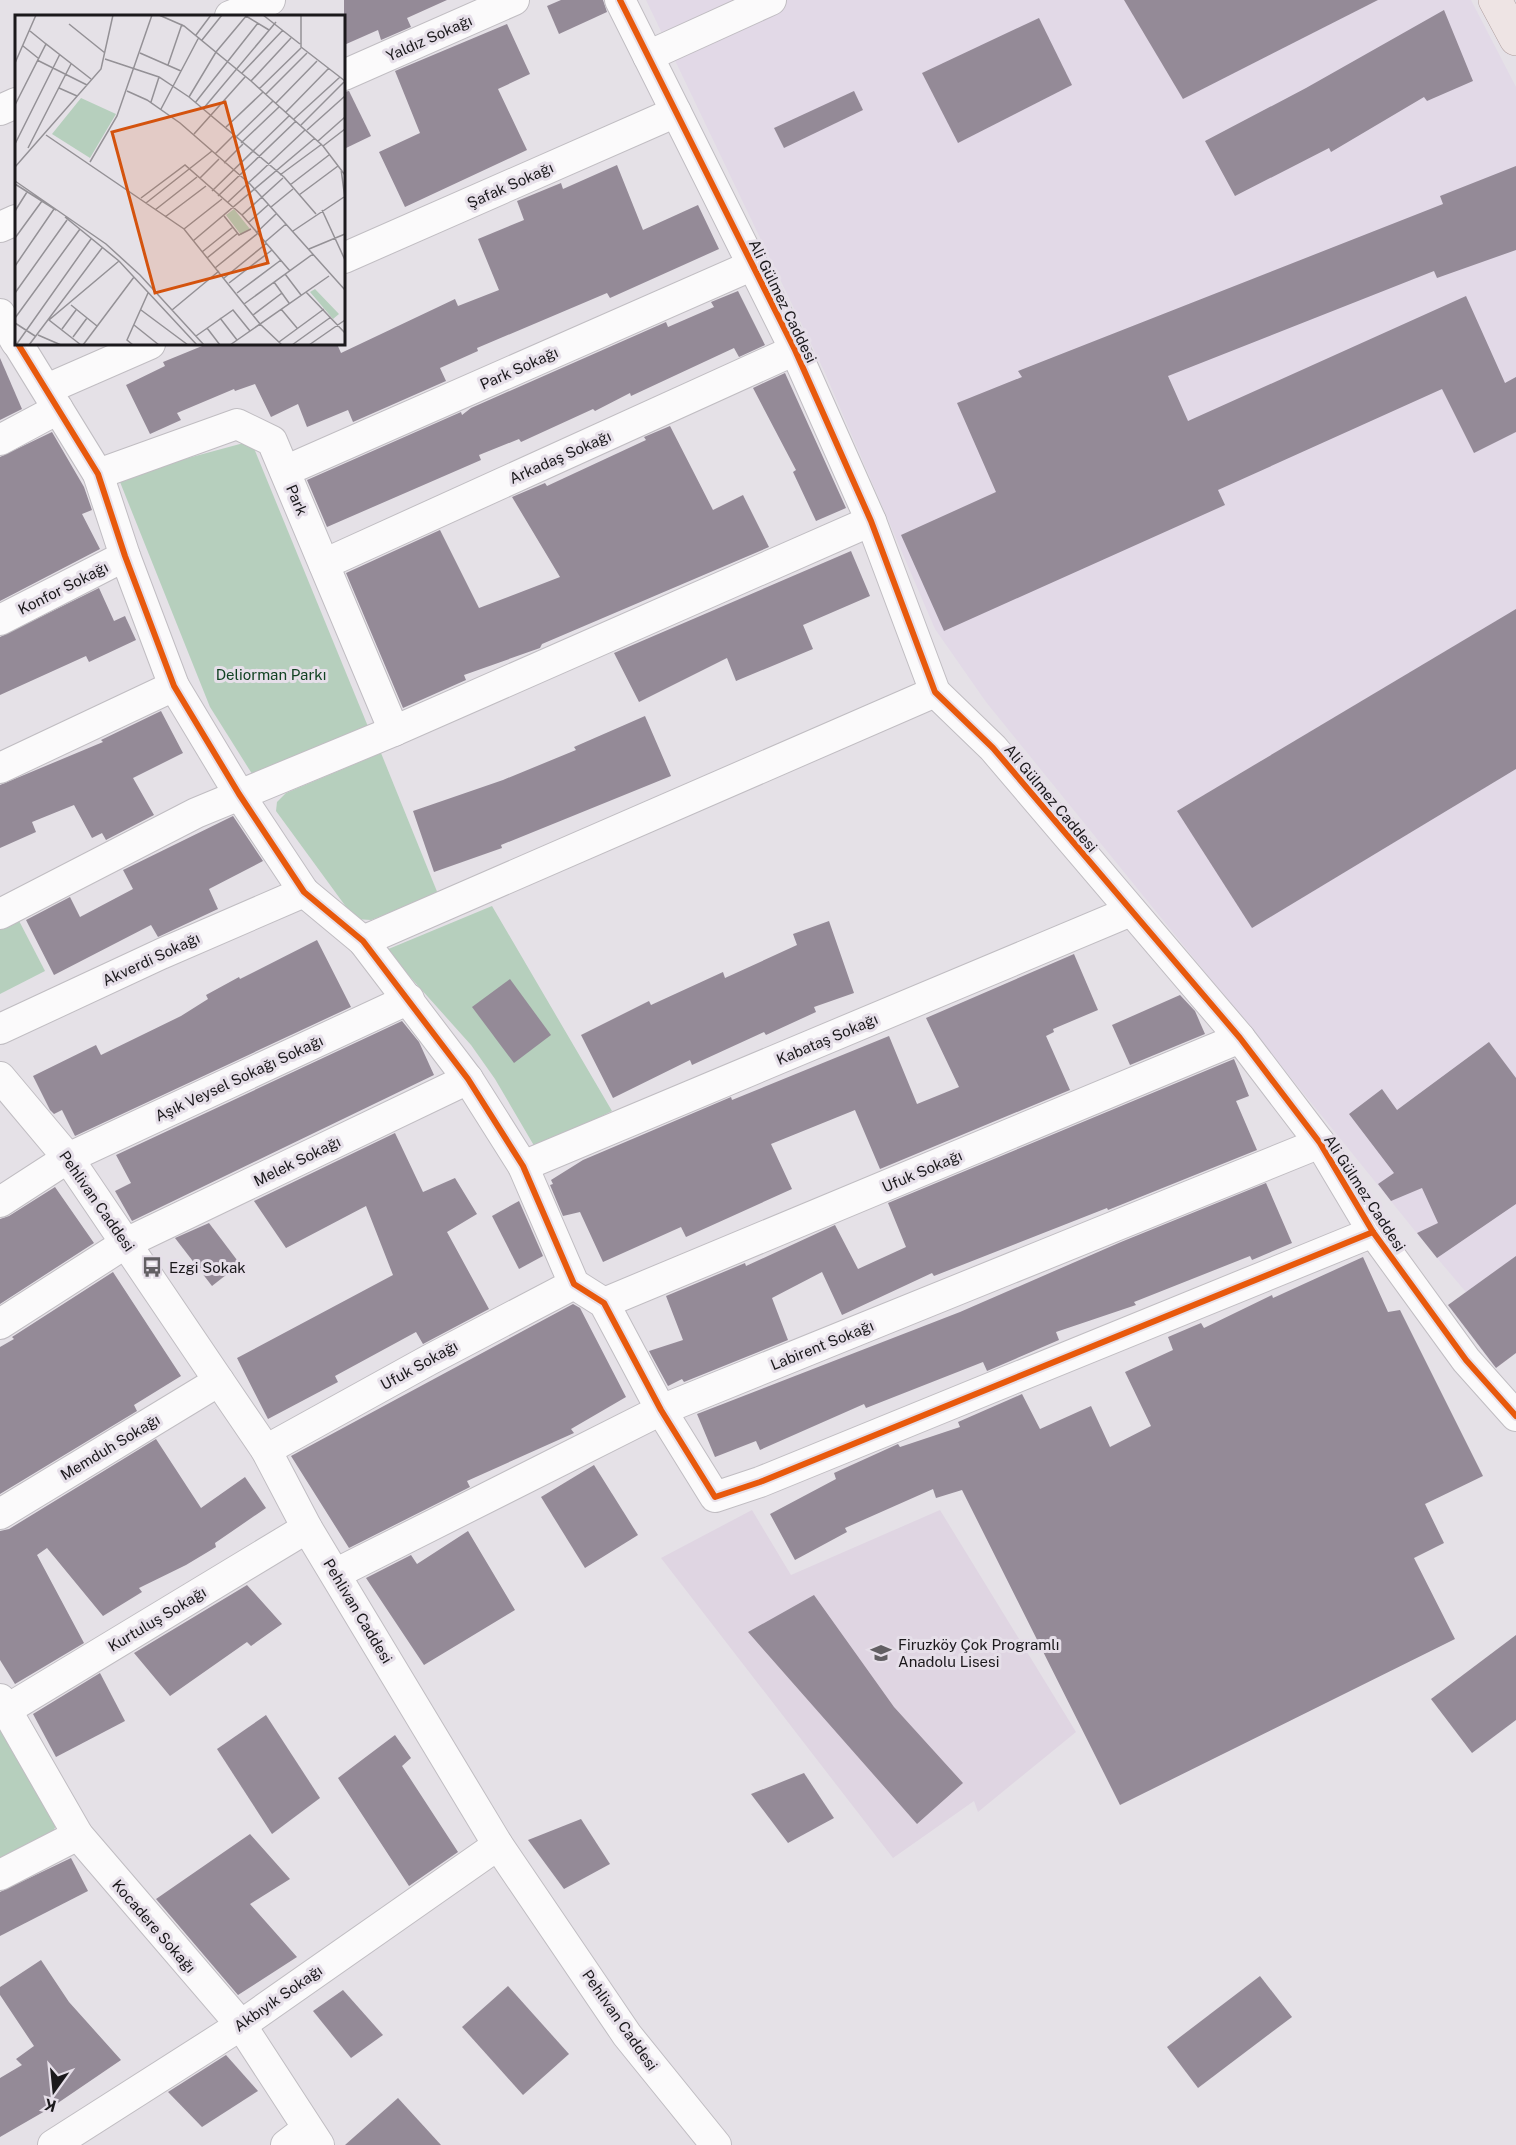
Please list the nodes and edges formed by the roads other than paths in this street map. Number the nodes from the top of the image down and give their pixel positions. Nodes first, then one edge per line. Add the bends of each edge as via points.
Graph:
1 (270, 0) edge
2 (514, 0) edge
3 (620, 0) edge
4 (771, 0) edge
5 (1496, 0) edge
6 (232, 15) edge
7 (1516, 39) edge
8 (648, 56) junction
9 (345, 75) edge
10 (15, 104) edge
11 (0, 110) edge
12 (676, 112) junction
13 (15, 220) edge
14 (0, 227) edge
15 (345, 258) edge
16 (753, 265) junction
17 (0, 314) edge
18 (15, 340) edge
19 (18, 345) edge
20 (148, 345) edge
21 (795, 350) junction
22 (52, 399) junction
23 (0, 440) edge
24 (285, 471) junction
25 (98, 474) junction
26 (871, 521) junction
27 (125, 556) junction
28 (324, 564) junction
29 (0, 620) edge
30 (174, 686) junction
31 (934, 692) junction
32 (394, 731) junction
33 (0, 768) edge
34 (239, 794) junction
35 (304, 892) junction
36 (1131, 911) junction
37 (0, 914) edge
38 (363, 941) junction
39 (409, 999) junction
40 (0, 1029) edge
41 (1240, 1038) junction
42 (0, 1077) edge
43 (468, 1079) junction
44 (1320, 1143) junction
45 (68, 1158) junction
46 (523, 1166) junction
47 (0, 1202) edge
48 (1372, 1232) junction
49 (126, 1243) junction
50 (574, 1284) junction
51 (604, 1303) junction
52 (0, 1324) edge
53 (219, 1381) junction
54 (660, 1410) junction
55 (1516, 1416) edge
56 (266, 1450) junction
57 (0, 1514) edge
58 (307, 1528) junction
59 (337, 1573) junction
60 (3, 1705) edge
61 (78, 1834) junction
62 (498, 1845) junction
63 (0, 1875) edge
64 (240, 2025) junction
65 (304, 2140) edge
66 (53, 2145) edge
67 (716, 2145) edge

1 - 6 street
2 - 9 street, Yaldız Sokağı
3 - 8 street, Ali Gülmez Caddesi
4 - 8 street
5 - 7 main road
8 - 12 street, Ali Gülmez Caddesi
10 - 11 street
12 - 15 street, Şafak Sokağı
12 - 16 street, Ali Gülmez Caddesi
13 - 14 street
16 - 21 street, Ali Gülmez Caddesi
16 - 24 street, Park Sokağı
17 - 18 street
19 - 22 street
20 - 22 street
21 - 26 street, Ali Gülmez Caddesi
21 - 28 street, Arkadaş Sokağı
22 - 23 street
22 - 25 street
24 - 25 street, Park via 272,441 237,424
24 - 28 street, Park
25 - 27 street
26 - 31 street, Ali Gülmez Caddesi
26 - 32 street
27 - 29 street, Konfor Sokağı
27 - 30 street
28 - 32 street, Park
30 - 33 street
30 - 34 street
31 - 36 street, Ali Gülmez Caddesi via 993,748
31 - 38 street
32 - 34 street
34 - 35 street
34 - 37 street
35 - 38 street
35 - 40 street, Akverdi Sokağı
36 - 41 street, Ali Gülmez Caddesi
36 - 46 street, Kabataş Sokağı
38 - 39 street
39 - 43 street
39 - 45 street, Aşık Veysel Sokağı Sokağı
41 - 44 street, Ali Gülmez Caddesi
41 - 51 street, Ufuk Sokağı
42 - 45 street, Pehlivan Caddesi
43 - 46 street
43 - 49 street, Melek Sokağı
44 - 48 street, Ali Gülmez Caddesi
44 - 54 street, Labirent Sokağı
45 - 47 street, Aşık Veysel Sokağı Sokağı
45 - 49 street, Pehlivan Caddesi
46 - 50 street
48 - 54 street via 715,1497
48 - 55 street, Ali Gülmez Caddesi via 1466,1360
49 - 52 street, Melek Sokağı
49 - 53 street, Pehlivan Caddesi
50 - 51 street
50 - 56 street, Ufuk Sokağı
51 - 54 street
53 - 56 street, Pehlivan Caddesi
53 - 57 street, Memduh Sokağı
54 - 59 street, Labirent Sokağı
56 - 58 street, Pehlivan Caddesi
58 - 59 street, Pehlivan Caddesi
58 - 60 street, Kurtuluş Sokağı
59 - 62 street, Pehlivan Caddesi
60 - 61 street, Kocadere Sokağı
61 - 63 street
61 - 64 street, Kocadere Sokağı
62 - 64 street, Akbıyık Sokağı
62 - 67 street, Pehlivan Caddesi via 627,2035
64 - 65 street, Kocadere Sokağı
64 - 66 street, Akbıyık Sokağı

